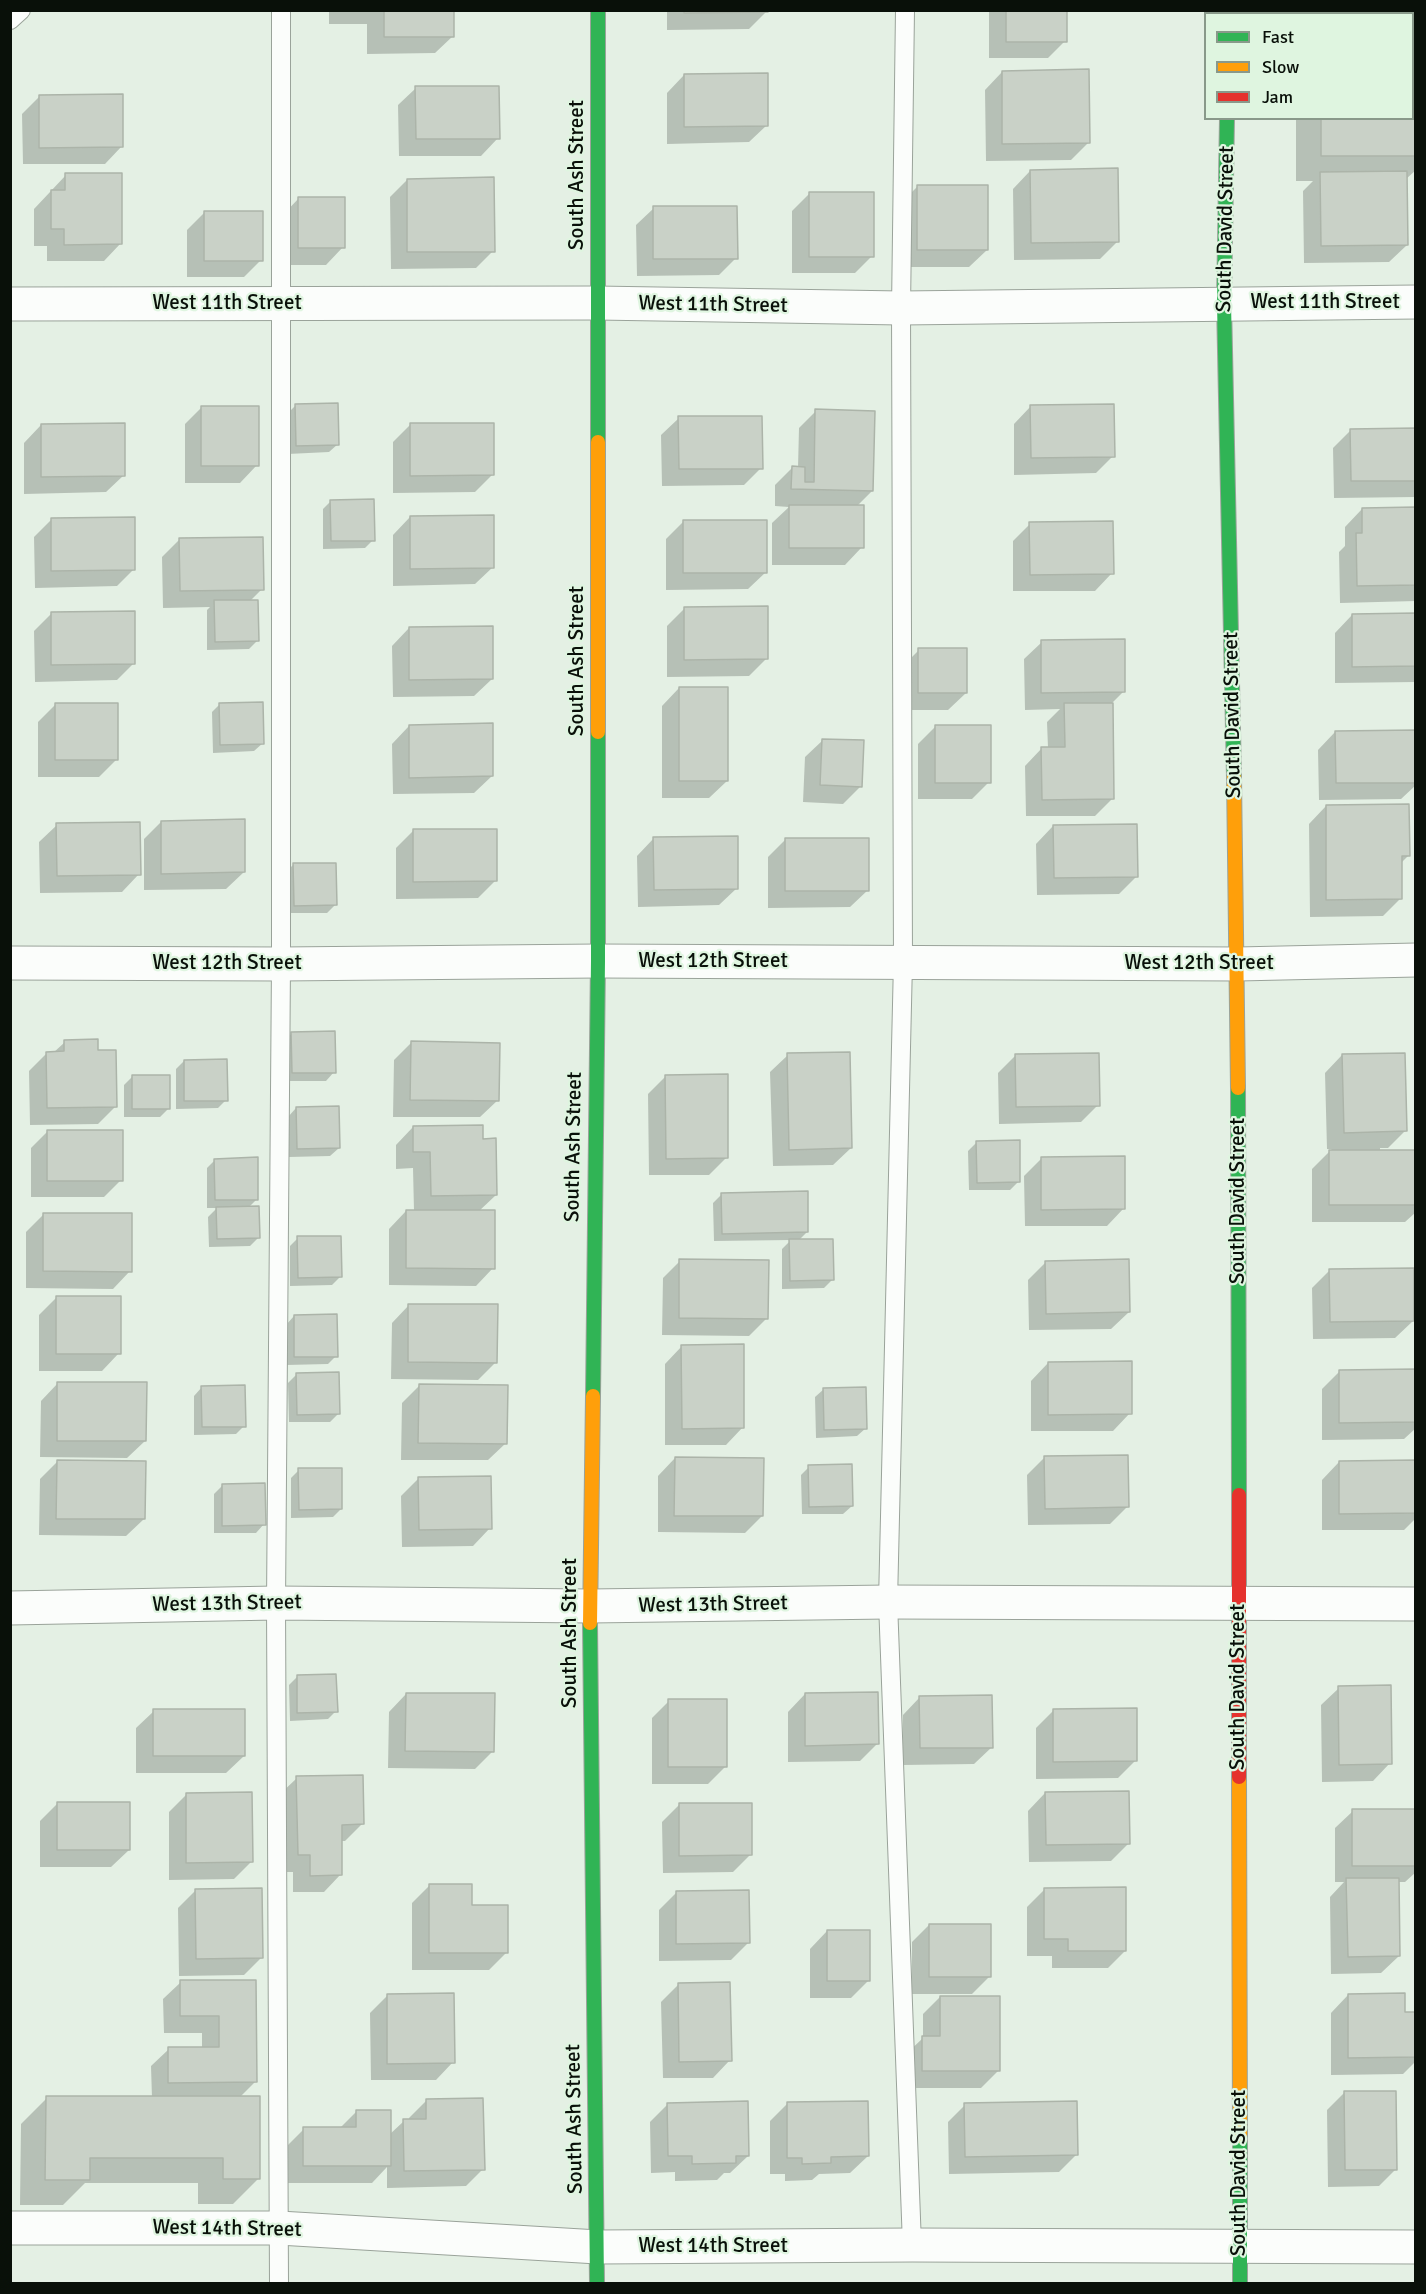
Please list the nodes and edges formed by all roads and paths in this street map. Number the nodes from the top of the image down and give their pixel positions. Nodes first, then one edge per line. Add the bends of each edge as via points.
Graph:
1 (21, 10) edge
2 (281, 10) edge
3 (598, 10) edge
4 (905, 10) edge
5 (10, 20) edge
6 (1227, 120) edge
7 (280, 302) junction
8 (1416, 302) edge
9 (597, 303) junction
10 (1224, 303) junction
11 (10, 304) edge
12 (901, 308) junction
13 (1416, 960) edge
14 (598, 961) junction
15 (903, 962) junction
16 (10, 963) edge
17 (281, 964) junction
18 (1238, 964) junction
19 (888, 1602) junction
20 (276, 1603) junction
21 (1237, 1603) junction
22 (1416, 1604) edge
23 (590, 1606) junction
24 (10, 1608) edge
25 (10, 2228) edge
26 (279, 2228) junction
27 (912, 2245) junction
28 (1240, 2246) junction
29 (598, 2247) junction
30 (1416, 2247) edge
31 (279, 2283) edge
32 (597, 2283) edge
33 (1239, 2283) edge

1 - 5 lane
2 - 7 lane
3 - 9 street, South Ash Street
4 - 12 lane
6 - 10 street, South David Street
7 - 9 street, West 11th Street
7 - 11 street, West 11th Street
7 - 17 lane
8 - 10 street, West 11th Street
9 - 12 street, West 11th Street
9 - 14 street, South Ash Street
10 - 12 street, West 11th Street
10 - 18 street, South David Street
12 - 15 lane
13 - 18 street, West 12th Street
14 - 15 street, West 12th Street
14 - 17 street, West 12th Street
14 - 23 street, South Ash Street
15 - 18 street, West 12th Street
15 - 19 lane
16 - 17 street, West 12th Street
17 - 20 lane
18 - 21 street, South David Street
19 - 21 street, West 13th Street
19 - 23 street, West 13th Street
19 - 27 lane
20 - 23 street, West 13th Street
20 - 24 street, West 13th Street
20 - 26 lane
21 - 22 street, West 13th Street
21 - 28 street, South David Street
23 - 29 street, South Ash Street
25 - 26 street, West 14th Street
26 - 29 street, West 14th Street
26 - 31 lane
27 - 28 street, West 14th Street
27 - 29 street, West 14th Street
28 - 30 street, West 14th Street
28 - 33 street, South David Street
29 - 32 street, South Ash Street

